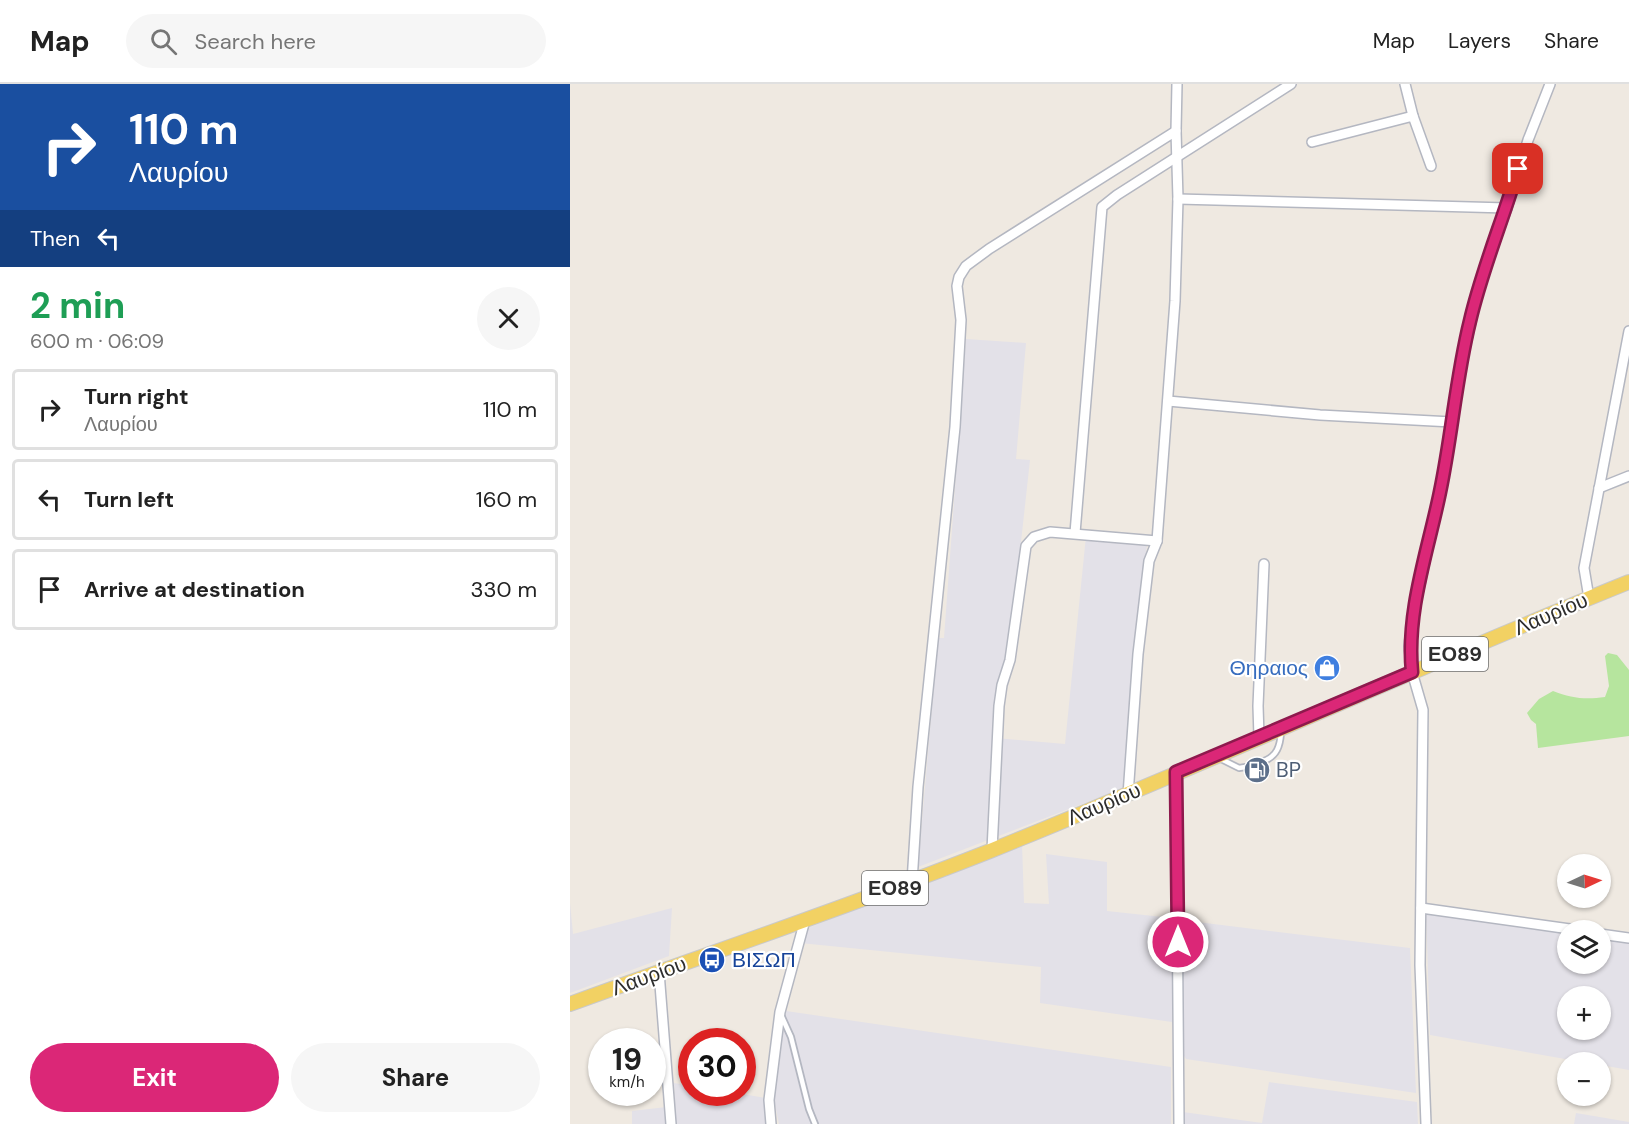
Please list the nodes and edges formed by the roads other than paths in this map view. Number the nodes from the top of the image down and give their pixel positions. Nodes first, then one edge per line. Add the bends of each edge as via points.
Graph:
1 (1177, 84) edge
2 (1291, 84) edge
3 (1405, 84) edge
4 (1550, 84) edge
5 (1413, 116) junction
6 (1176, 131) junction
7 (1312, 142) dead end
8 (1176, 159) junction
9 (1431, 166) dead end
10 (1178, 199) junction
11 (1507, 208) junction
12 (1629, 331) edge
13 (1626, 361) edge
14 (1168, 401) junction
15 (1452, 422) junction
16 (1629, 476) edge
17 (1599, 488) junction
18 (1075, 533) junction
19 (1158, 541) junction
20 (1264, 564) dead end
21 (1629, 582) edge
22 (1589, 598) junction
23 (1412, 672) junction
24 (1281, 728) junction
25 (1259, 737) junction
26 (1215, 756) junction
27 (1264, 761) dead end
28 (1252, 766) dead end
29 (1176, 772) junction
30 (1128, 795) junction
31 (992, 850) junction
32 (912, 882) junction
33 (1421, 908) junction
34 (805, 920) junction
35 (1557, 927) edge
36 (1611, 936) edge
37 (1629, 938) edge
38 (659, 972) junction
39 (570, 1004) edge
40 (780, 1011) junction
41 (671, 1124) edge
42 (771, 1124) edge
43 (815, 1124) edge
44 (1179, 1124) edge
45 (1426, 1124) edge

1 - 6 street
2 - 8 street
3 - 5 street
4 - 11 street
5 - 7 street
5 - 9 street
6 - 8 street
6 - 32 street via 989,249 966,266 959,277 962,320 955,427
8 - 10 street
8 - 18 street via 1102,207
10 - 11 street
10 - 14 street
11 - 15 street via 1470,321
12 - 13 street
13 - 17 street
14 - 15 street
14 - 19 street
15 - 23 street via 1413,616 1409,646
16 - 17 street
17 - 22 street via 1584,568
18 - 19 street
18 - 31 street via 1050,532 1034,537 1026,546 1010,660 999,706
19 - 30 street via 1149,561 1138,654
20 - 25 street
21 - 22 main road, Λαυρίου / ΕΟ89
22 - 23 main road, Λαυρίου / ΕΟ89
23 - 24 main road, Λαυρίου / ΕΟ89
23 - 33 street via 1423,710
24 - 25 main road, Λαυρίου / ΕΟ89
24 - 27 lane via 1278,750
25 - 26 main road, Λαυρίου / ΕΟ89
26 - 28 lane via 1232,767
26 - 29 main road, Λαυρίου / ΕΟ89
29 - 30 main road, Λαυρίου / ΕΟ89
29 - 44 street
30 - 31 main road, Λαυρίου / ΕΟ89
31 - 32 main road, Λαυρίου / ΕΟ89
32 - 34 main road, Λαυρίου / ΕΟ89
33 - 35 street
33 - 45 street
34 - 38 main road, Λαυρίου / ΕΟ89
34 - 40 street
36 - 37 street
38 - 39 main road, Λαυρίου / ΕΟ89
38 - 41 street
40 - 42 street via 769,1100
40 - 43 lane

